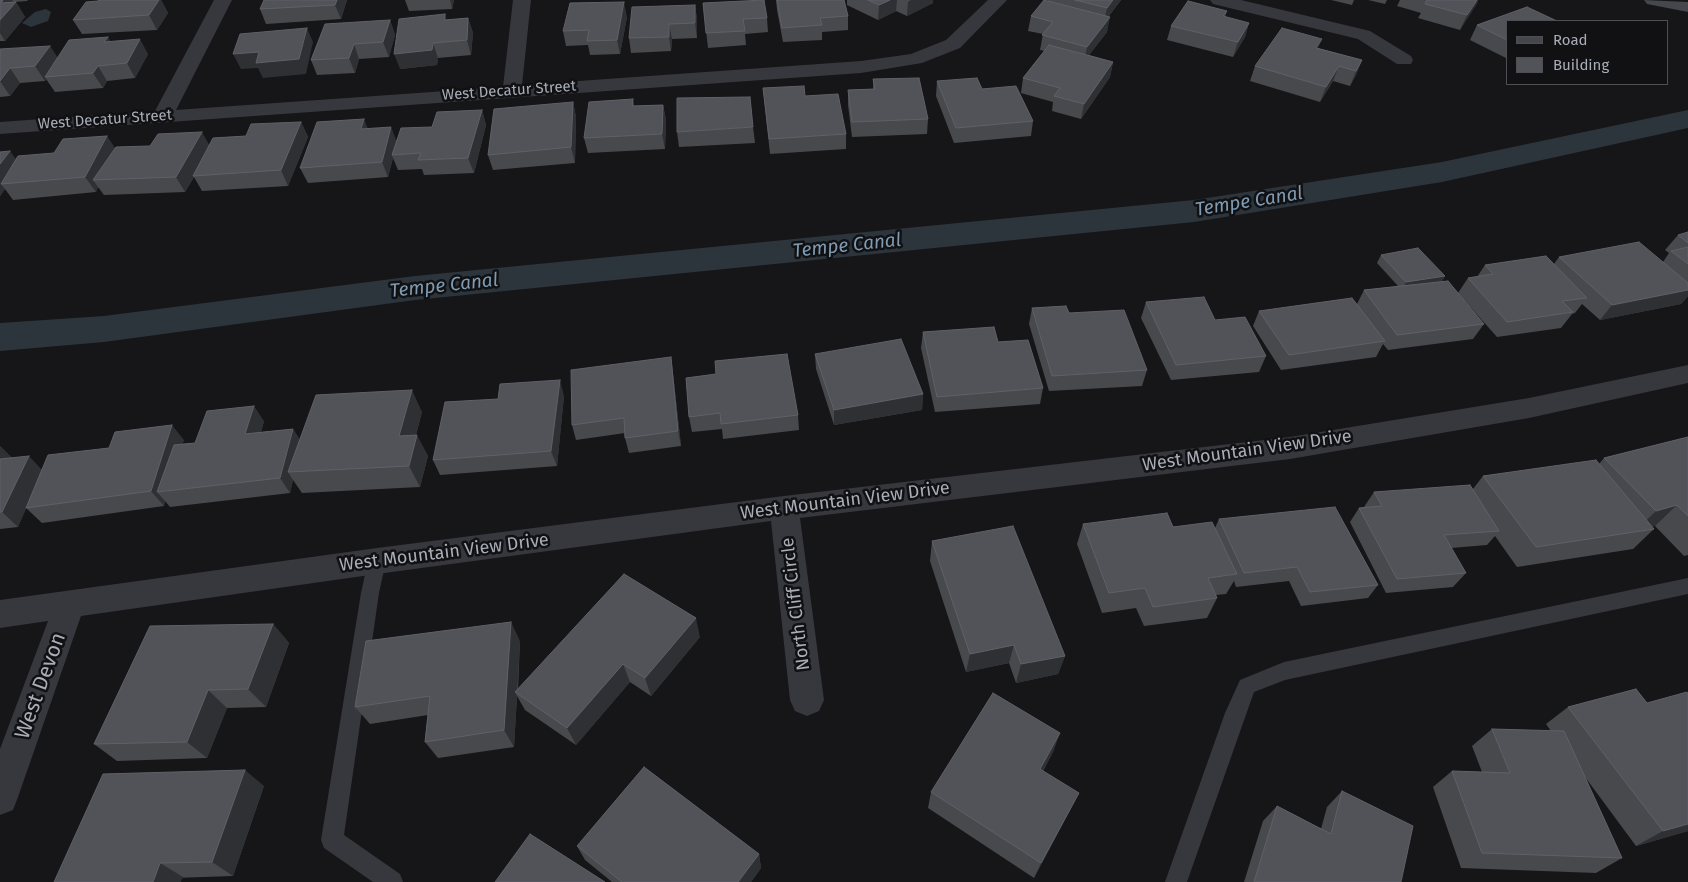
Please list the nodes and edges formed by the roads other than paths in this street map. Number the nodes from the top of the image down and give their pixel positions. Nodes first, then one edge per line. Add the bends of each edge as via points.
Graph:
1 (224, 0) edge
2 (522, 0) edge
3 (998, 0) edge
4 (1219, 0) edge
5 (1653, 0) edge
6 (1688, 7) edge
7 (1404, 60) dead end
8 (512, 90) junction
9 (163, 115) junction
10 (0, 128) edge
11 (1688, 374) edge
12 (784, 508) junction
13 (376, 561) junction
14 (1688, 586) edge
15 (70, 604) junction
16 (0, 614) edge
17 (807, 700) dead end
18 (0, 797) edge
19 (392, 882) edge
20 (1176, 882) edge

1 - 9 street
2 - 8 street
3 - 8 street, West Decatur Street via 953,44 915,59 861,67
4 - 7 street via 1364,35
5 - 6 main road
8 - 9 street, West Decatur Street
9 - 10 street, West Decatur Street
11 - 12 street, West Mountain View Drive via 1529,408 1290,448
12 - 13 street, West Mountain View Drive
12 - 17 street, North Cliff Circle
13 - 15 street, West Mountain View Drive
13 - 19 lane via 332,840
14 - 20 lane via 1284,671 1247,686
15 - 16 street, West Mountain View Drive
15 - 18 street, West Devon

